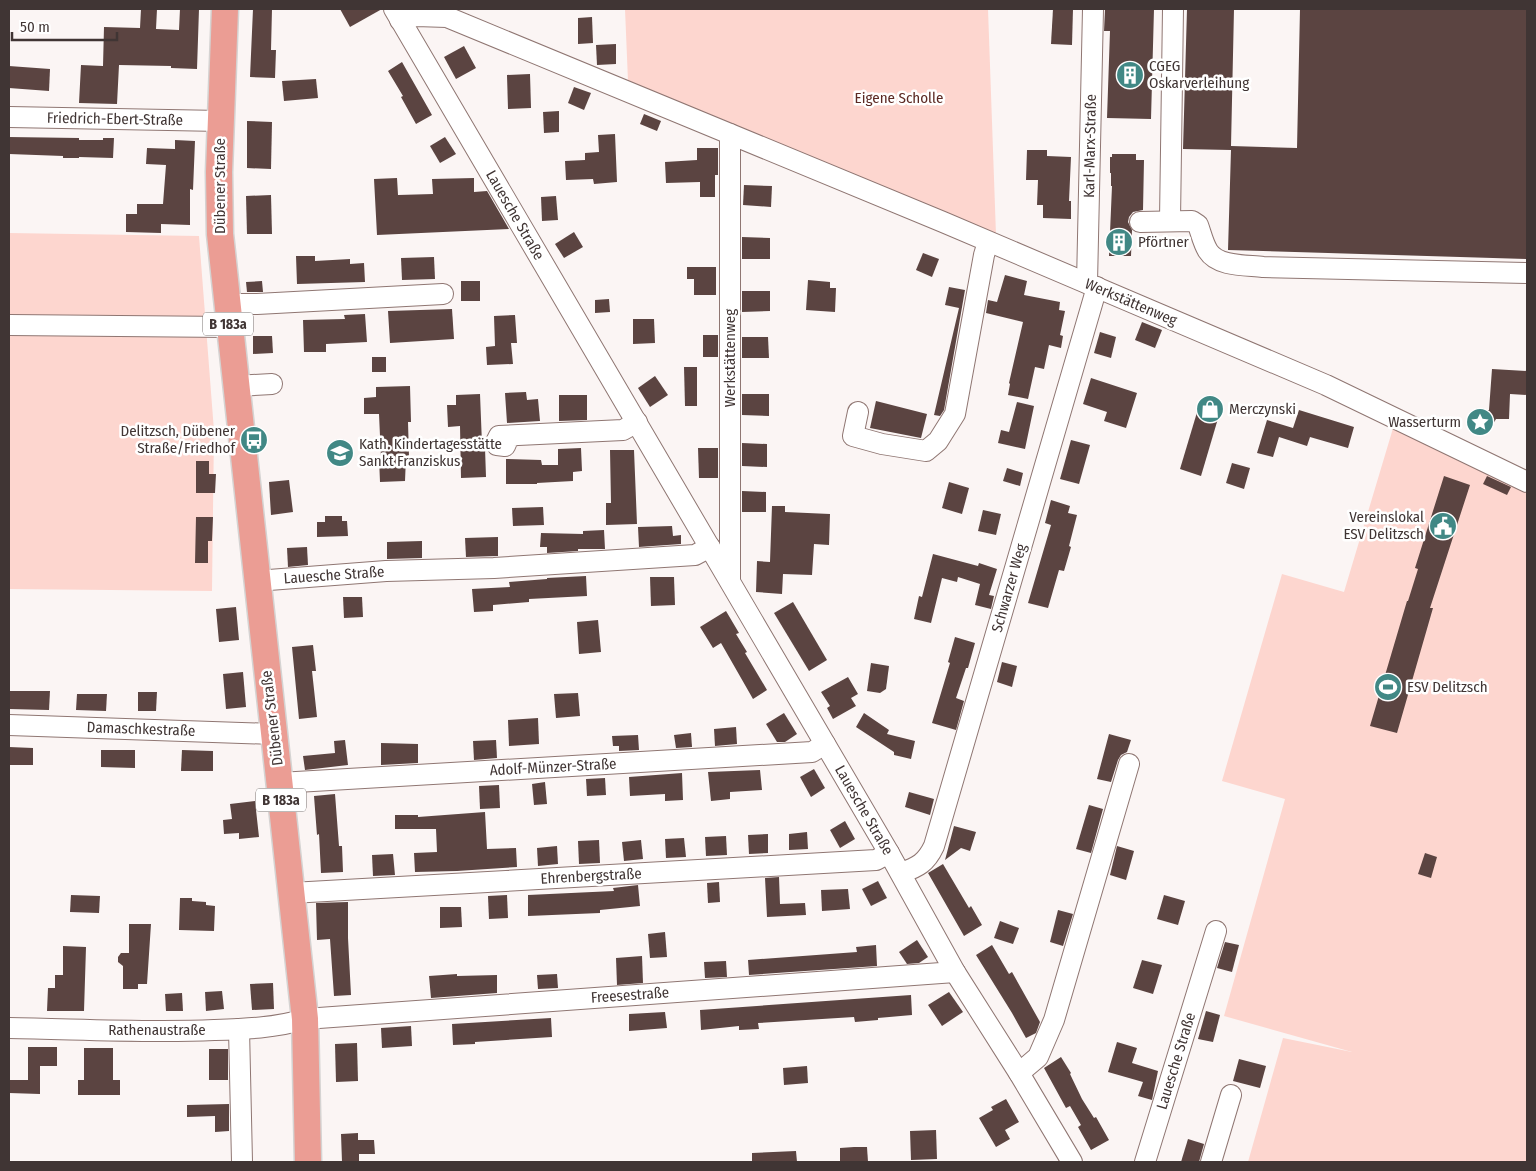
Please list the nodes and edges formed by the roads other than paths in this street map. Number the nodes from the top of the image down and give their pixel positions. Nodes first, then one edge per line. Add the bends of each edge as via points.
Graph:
1 (213, 9) edge
2 (225, 9) edge
3 (237, 9) edge
4 (1093, 9) edge
5 (1174, 9) edge
6 (397, 14) edge
7 (224, 41) junction
8 (223, 69) junction
9 (9, 117) edge
10 (221, 121) junction
11 (730, 134) junction
12 (1170, 220) junction
13 (1140, 222) dead end
14 (988, 242) junction
15 (1527, 273) edge
16 (1092, 285) junction
17 (443, 294) dead end
18 (227, 316) junction
19 (9, 325) edge
20 (272, 384) dead end
21 (236, 386) junction
22 (858, 412) dead end
23 (636, 422) junction
24 (513, 436) dead end
25 (1527, 482) edge
26 (710, 547) junction
27 (256, 581) junction
28 (730, 581) junction
29 (9, 725) edge
30 (273, 734) junction
31 (825, 744) junction
32 (1128, 764) dead end
33 (279, 783) junction
34 (889, 853) junction
35 (901, 873) junction
36 (291, 893) junction
37 (1216, 931) dead end
38 (955, 972) junction
39 (305, 1019) junction
40 (9, 1028) edge
41 (239, 1029) junction
42 (1019, 1073) junction
43 (1231, 1095) dead end
44 (242, 1162) edge
45 (308, 1162) edge
46 (1072, 1162) edge
47 (1145, 1162) edge
48 (1211, 1162) edge

1 - 8 street via 212,69
2 - 7 main road, Dübener Straße / B 183a
3 - 7 street via 236,42
4 - 16 street, Karl-Marx-Straße
5 - 12 street
6 - 11 street, Werkstättenweg via 448,17
6 - 23 street, Lauesche Straße
7 - 8 main road, Dübener Straße / B 183a
8 - 10 main road, Dübener Straße / B 183a
9 - 10 street, Friedrich-Ebert-Straße
10 - 18 main road, Dübener Straße / B 183a via 220,234
11 - 14 street, Werkstättenweg
11 - 28 street, Werkstättenweg
12 - 13 street
12 - 15 street via 1198,224 1207,250 1223,262 1263,267
14 - 16 street, Werkstättenweg
14 - 22 street via 955,414 938,441 926,451 853,436
16 - 25 street, Werkstättenweg via 1326,385
16 - 35 street, Schwarzer Weg via 934,846 928,858
17 - 18 street via 257,304
18 - 19 street
18 - 21 main road, Dübener Straße / B 183a
20 - 21 street
21 - 27 main road, Dübener Straße / B 183a
23 - 24 street via 623,430
23 - 26 street, Lauesche Straße
26 - 27 street, Lauesche Straße via 695,555
26 - 28 street, Lauesche Straße
27 - 30 main road, Dübener Straße / B 183a
28 - 31 street, Lauesche Straße
29 - 30 street, Damaschkestraße
30 - 33 main road, Dübener Straße / B 183a
31 - 33 street, Adolf-Münzer-Straße via 812,752
31 - 34 street, Lauesche Straße
32 - 42 street via 1054,1020 1038,1057
33 - 36 main road, Dübener Straße / B 183a
34 - 35 street, Lauesche Straße
34 - 36 street, Ehrenbergstraße via 876,860
35 - 38 street, Lauesche Straße
36 - 39 main road, Dübener Straße / B 183a
37 - 47 street, Lauesche Straße
38 - 39 street, Freesestraße
38 - 42 street, Lauesche Straße
39 - 41 street, Rathenaustraße
39 - 45 main road, Dübener Straße / B 183a
40 - 41 street, Rathenaustraße
41 - 44 street
42 - 46 street, Lauesche Straße
43 - 48 street

